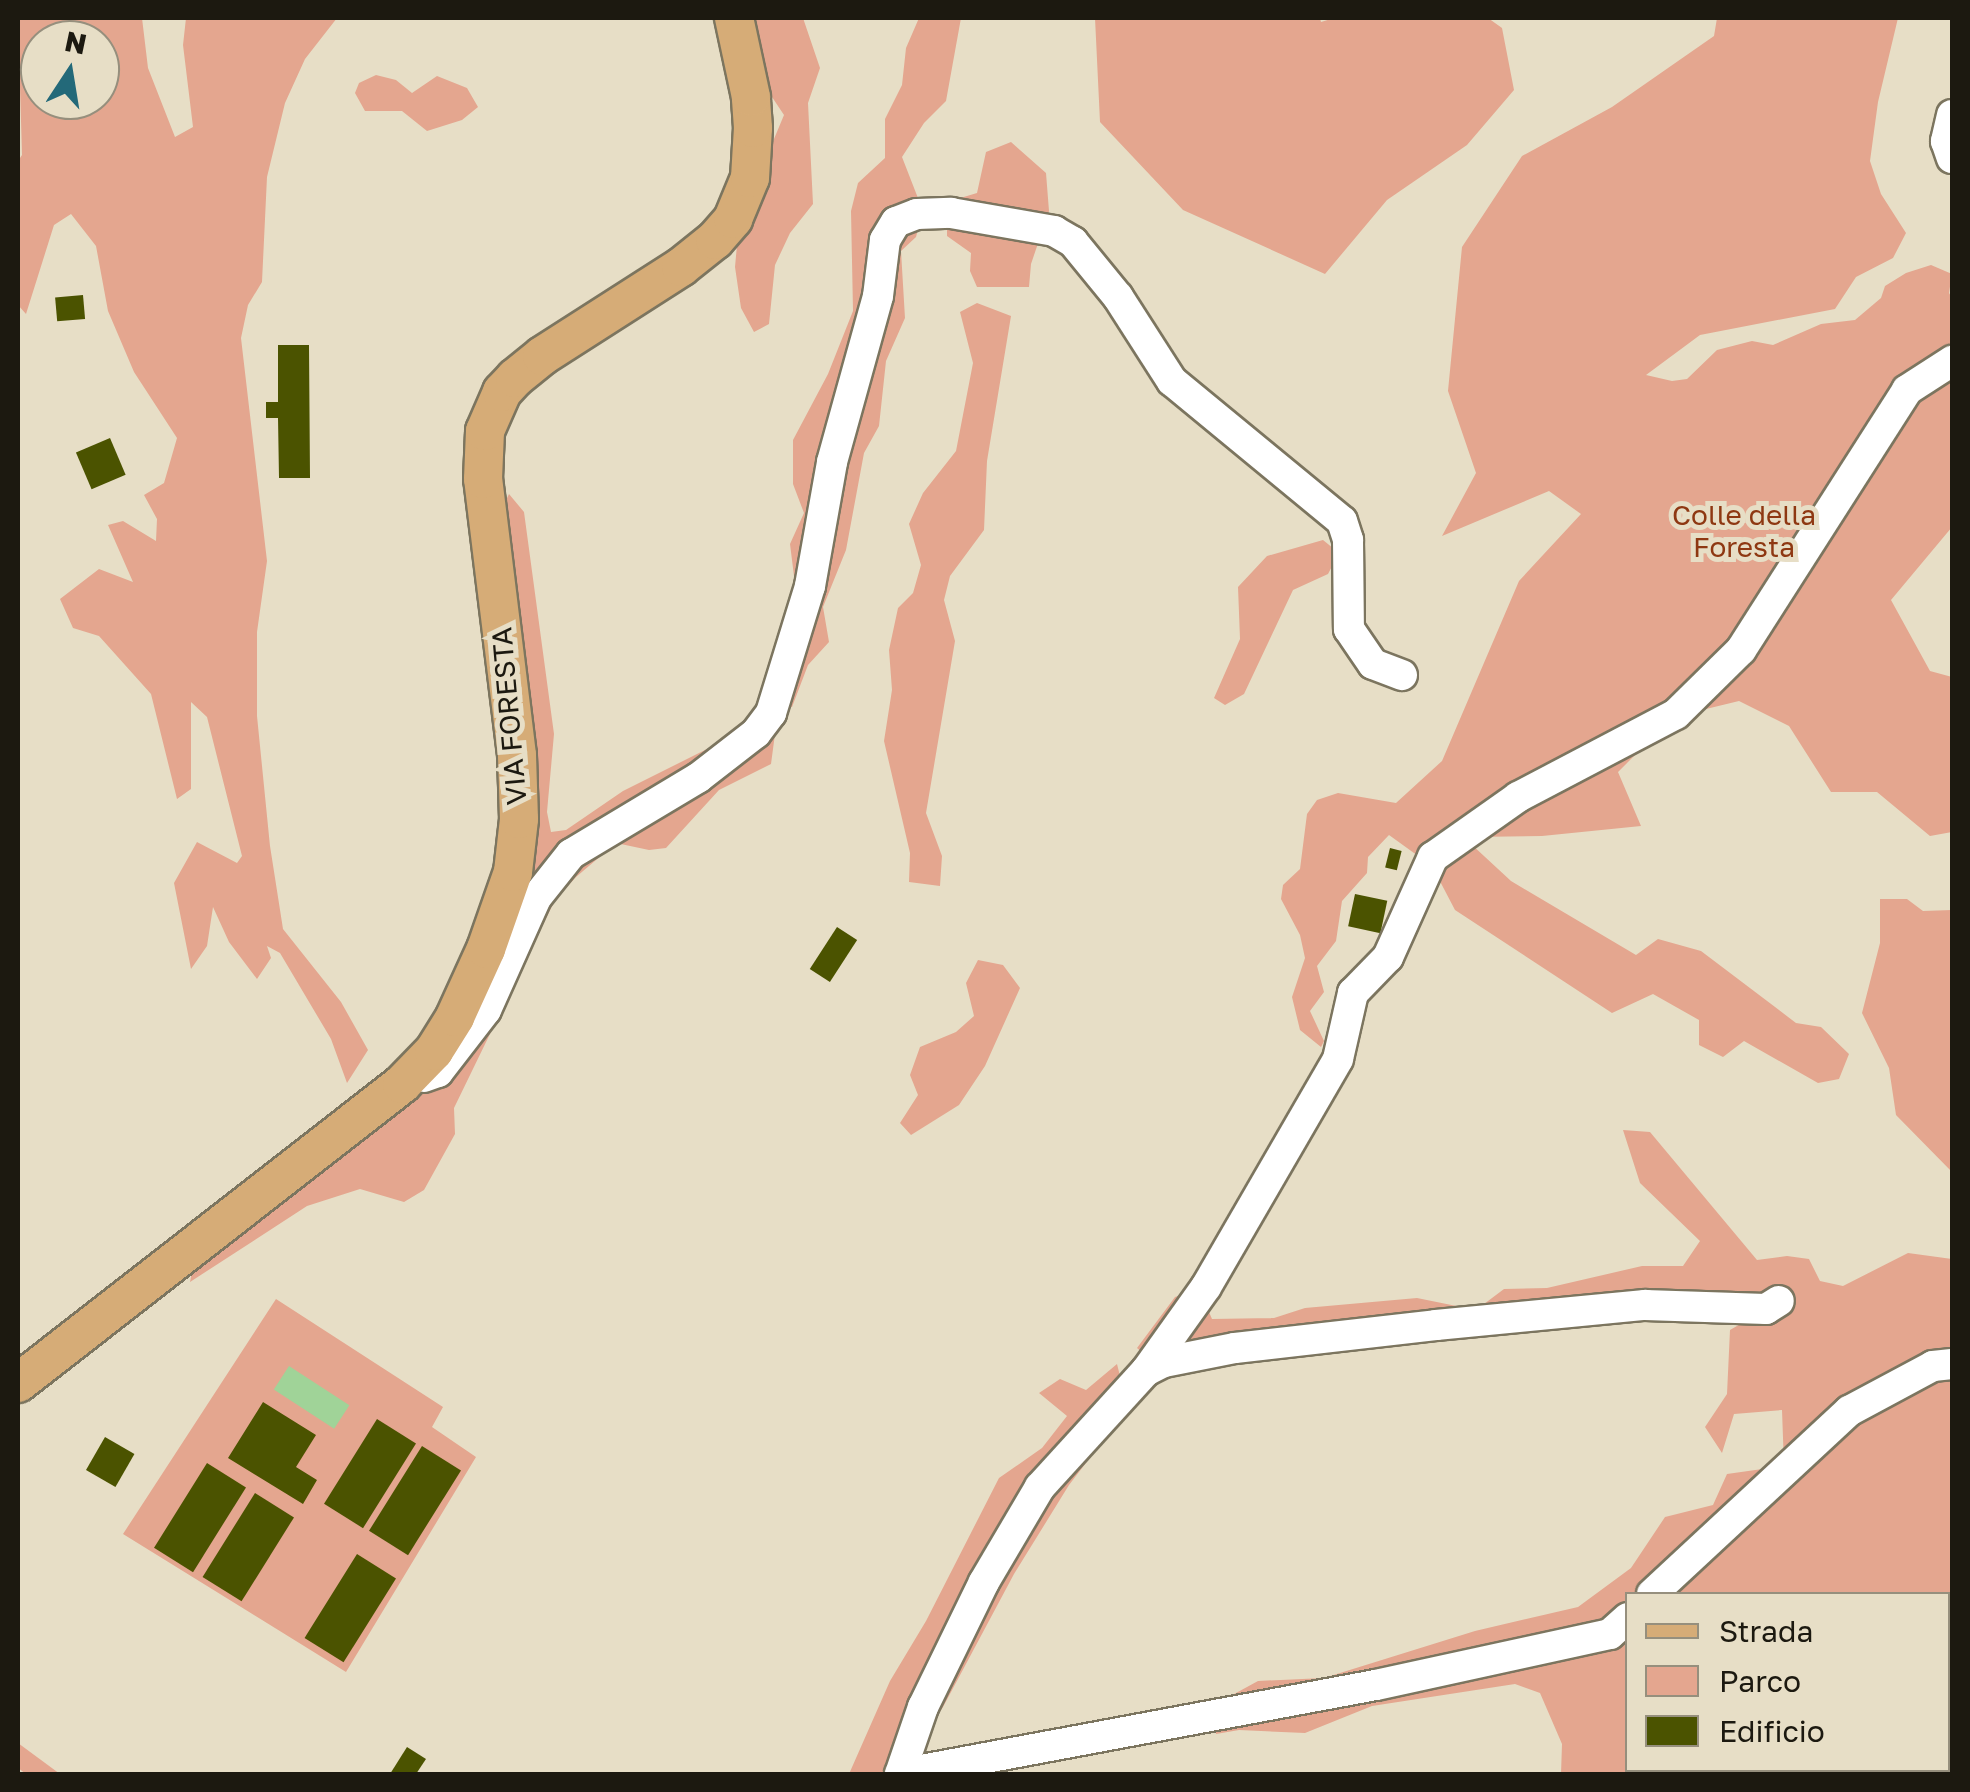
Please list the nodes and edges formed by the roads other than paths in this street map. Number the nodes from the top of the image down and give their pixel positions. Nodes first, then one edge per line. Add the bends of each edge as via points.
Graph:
1 (734, 18) edge
2 (1952, 115) edge
3 (1952, 158) edge
4 (1952, 361) edge
5 (1402, 675) dead end
6 (402, 1084) junction
7 (1780, 1302) dead end
8 (1952, 1364) edge
9 (1146, 1371) junction
10 (18, 1383) edge
11 (1654, 1592) edge
12 (1625, 1621) edge
13 (900, 1774) edge

1 - 6 main road, VIA FORESTA via 753,128 750,178 734,219 681,267 528,367 502,392 488,421 483,479 517,755 514,872 455,1016
2 - 3 street via 1946,141
4 - 9 street via 1907,390 1741,650 1676,714 1518,797 1434,857 1388,957 1353,993 1338,1059 1282,1160
5 - 6 street via 1373,664 1350,628 1342,521 1172,381 1092,259 1054,231 951,214 896,222 885,240 878,296 832,462 810,586 772,714 698,778 570,854 536,898 486,1010 461,1046 438,1072
6 - 10 main road, VIA FORESTA
7 - 9 street via 1766,1309 1645,1305 1436,1324 1236,1348
8 - 11 street via 1934,1366 1849,1411
9 - 13 street via 1040,1487 984,1582 923,1708
12 - 13 street via 1610,1634 1376,1685

